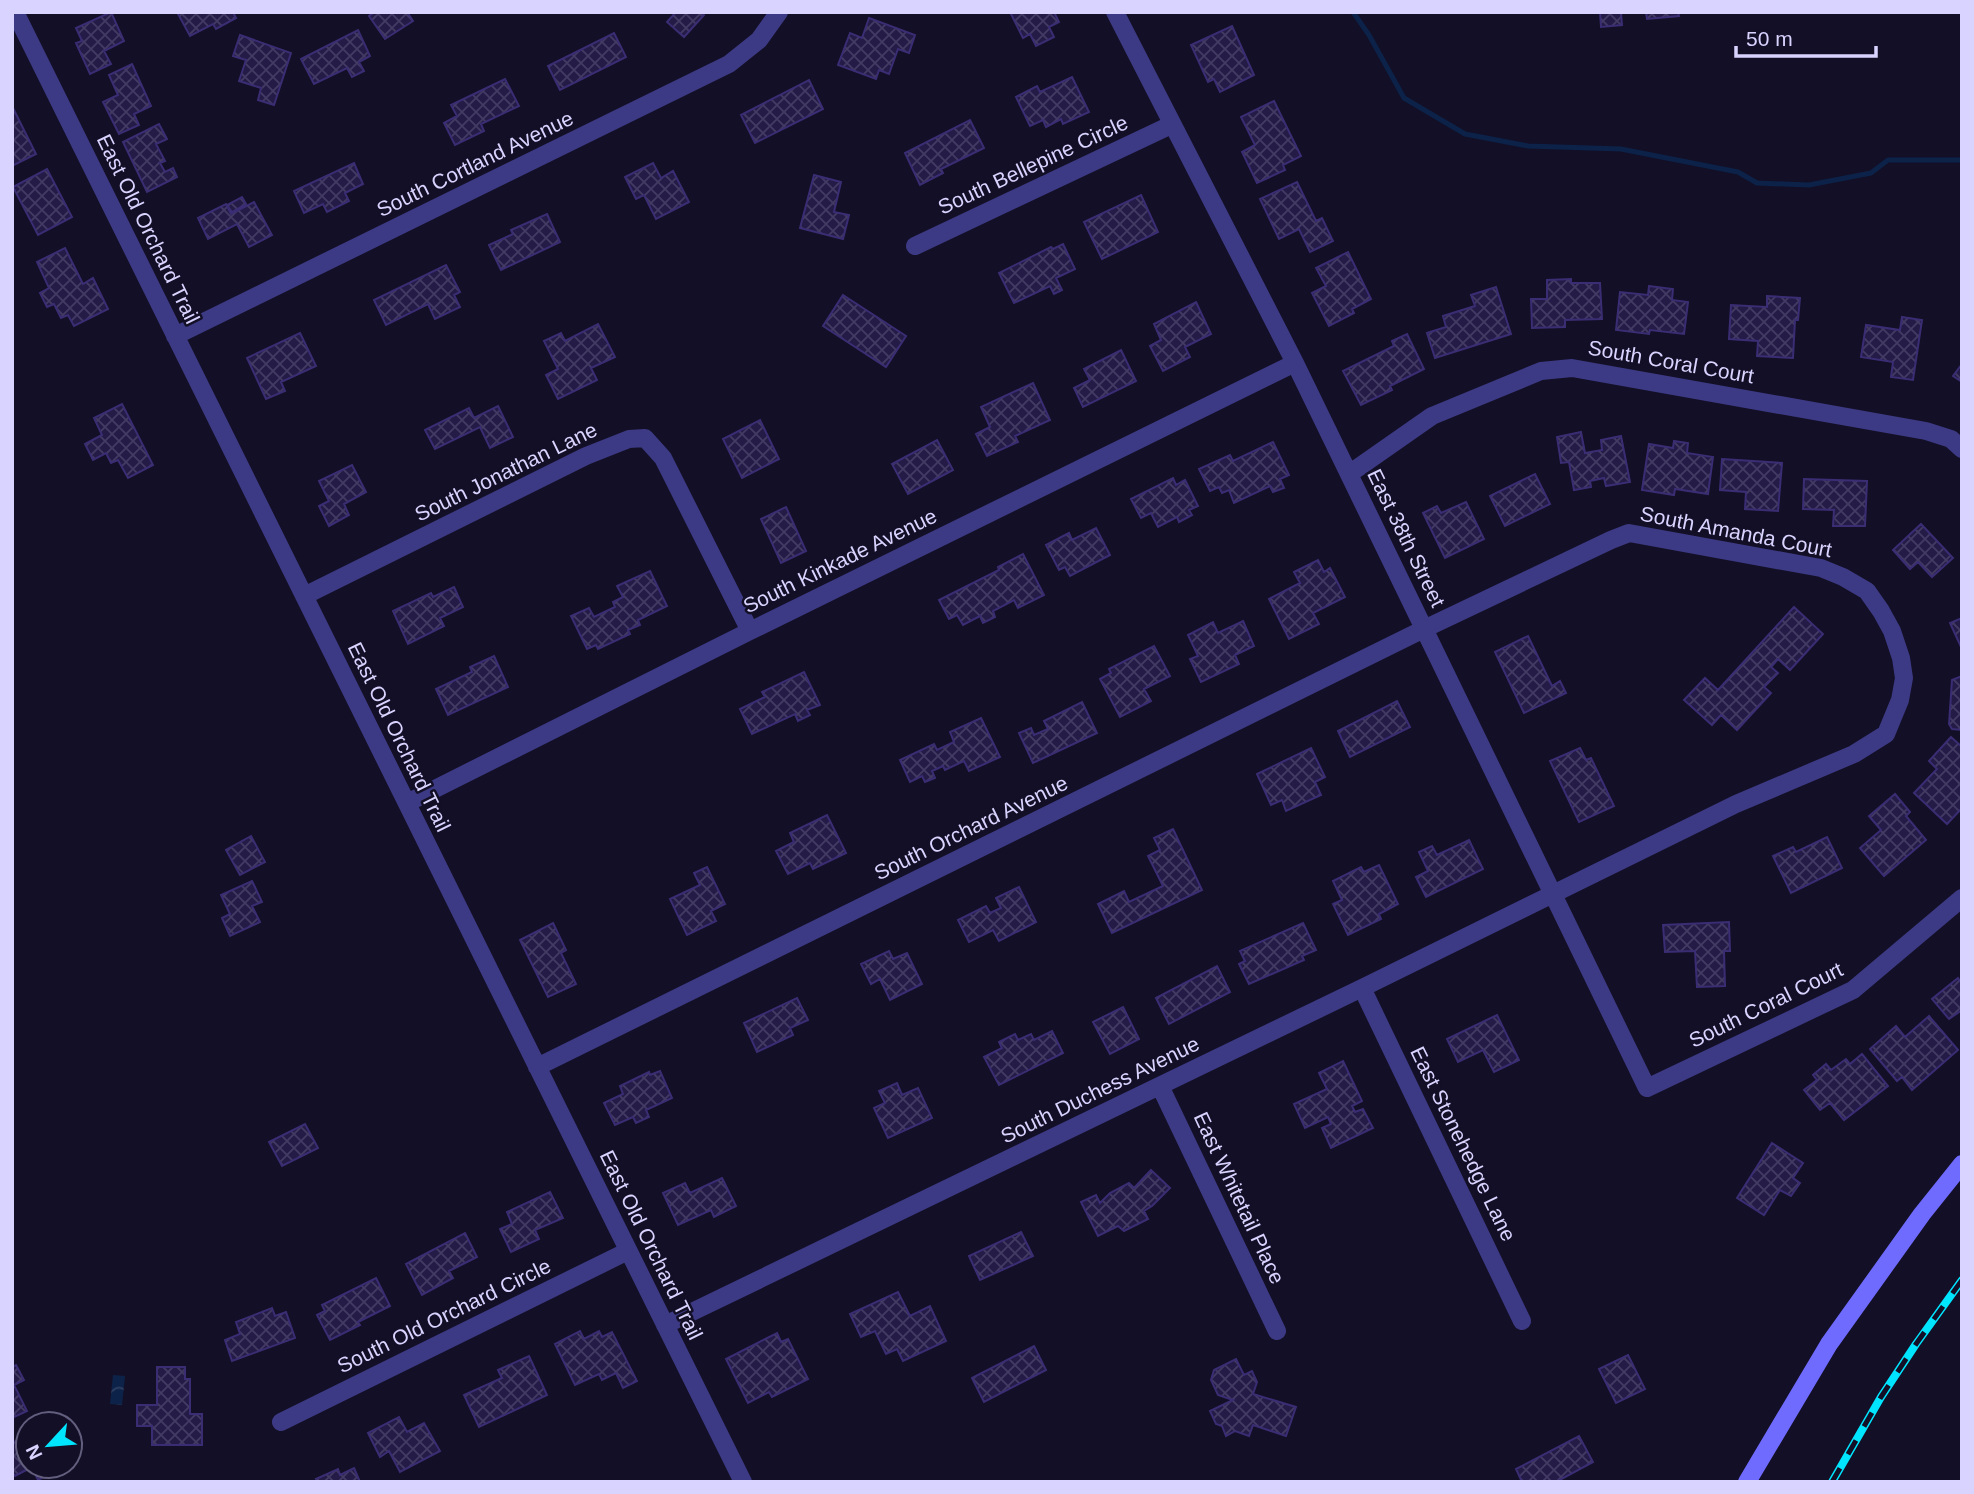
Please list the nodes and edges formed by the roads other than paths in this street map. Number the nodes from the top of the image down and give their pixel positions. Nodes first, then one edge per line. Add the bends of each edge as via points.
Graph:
1 (15, 12) edge
2 (779, 12) edge
3 (1115, 12) edge
4 (1171, 125) junction
5 (915, 246) dead end
6 (175, 336) junction
7 (1295, 363) junction
8 (1962, 449) edge
9 (1349, 474) junction
10 (304, 596) junction
11 (1424, 629) junction
12 (750, 631) junction
13 (407, 803) junction
14 (1553, 894) junction
15 (1962, 898) edge
16 (1362, 988) junction
17 (537, 1067) junction
18 (1160, 1086) junction
19 (1647, 1088) joint
20 (1962, 1164) edge
21 (628, 1251) junction
22 (1522, 1321) dead end
23 (665, 1325) junction
24 (1277, 1331) dead end
25 (281, 1422) dead end
26 (743, 1482) edge
27 (1747, 1482) edge

1 - 6 street, East Old Orchard Trail
2 - 6 street, South Cortland Avenue via 759,40 729,64
3 - 4 street, East 38th Street
4 - 5 street, South Bellepine Circle
4 - 7 street, East 38th Street
6 - 10 street, East Old Orchard Trail
7 - 9 street, East 38th Street
7 - 12 street, South Kinkade Avenue
8 - 9 street, South Coral Court via 1951,439 1926,431 1572,368 1541,371 1432,416
9 - 11 street, East 38th Street
10 - 12 street, South Jonathan Lane via 586,456 629,439 645,438 663,458
10 - 13 street, East Old Orchard Trail
11 - 14 street, East 38th Street
11 - 14 street, South Amanda Court via 1629,533 1821,568 1867,591 1892,631 1904,678 1886,734 1854,754 1736,804
11 - 17 street, South Orchard Avenue
12 - 13 street, South Kinkade Avenue
13 - 17 street, East Old Orchard Trail
14 - 16 street, South Duchess Avenue
14 - 19 street, East 38th Street
15 - 19 street, South Coral Court via 1853,990
16 - 18 street, South Duchess Avenue
16 - 22 street, East Stonehedge Lane
17 - 21 street, East Old Orchard Trail
18 - 23 street, South Duchess Avenue
18 - 24 street, East Whitetail Place
20 - 27 main road via 1829,1344
21 - 23 street, East Old Orchard Trail
21 - 25 street, South Old Orchard Circle
23 - 26 street, East Old Orchard Trail

